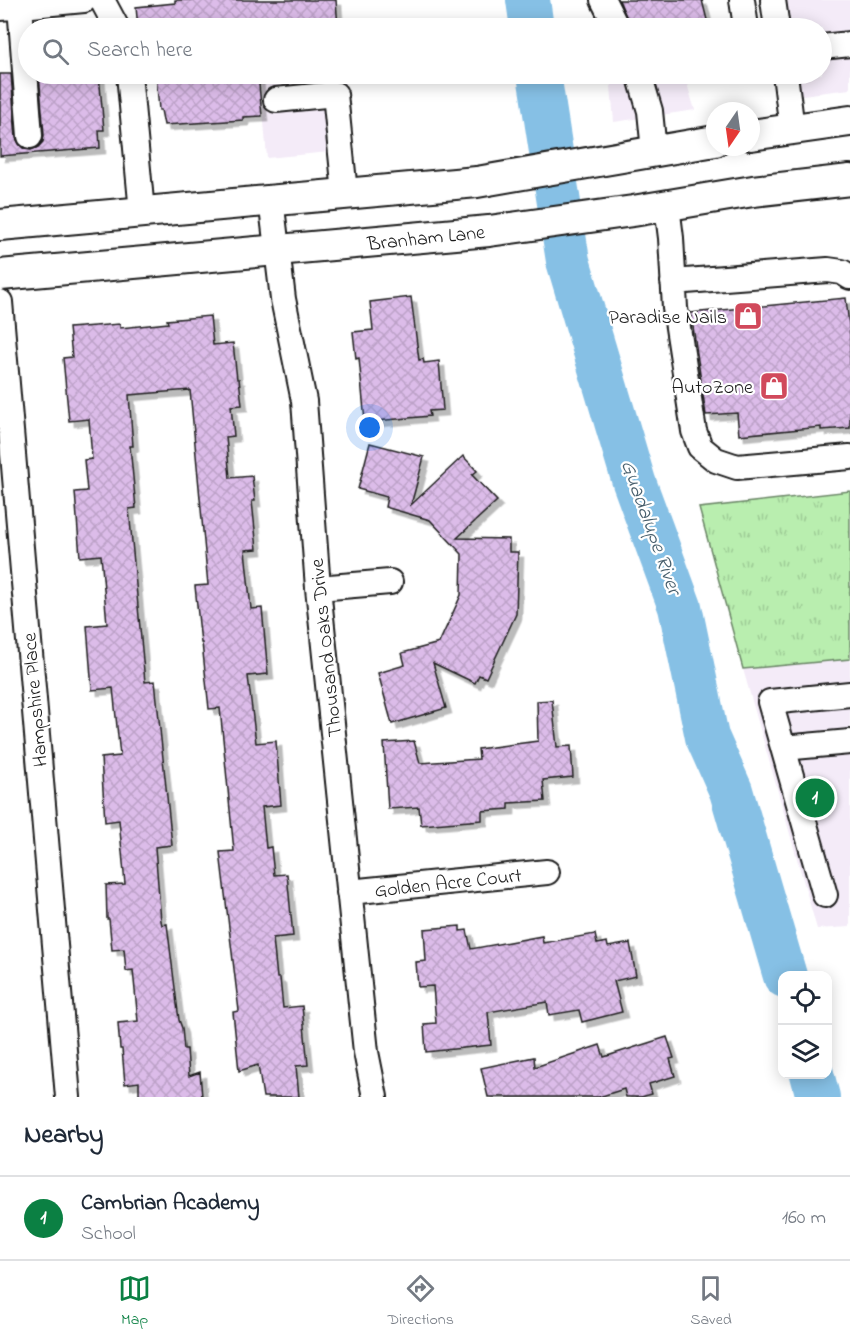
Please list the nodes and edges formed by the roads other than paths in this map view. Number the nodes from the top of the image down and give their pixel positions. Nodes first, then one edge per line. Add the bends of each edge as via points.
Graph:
1 (84, 0) edge
2 (102, 0) edge
3 (603, 0) edge
4 (742, 0) edge
5 (773, 0) edge
6 (10, 7) edge
7 (112, 18) edge
8 (612, 18) edge
9 (746, 18) edge
10 (776, 18) edge
11 (850, 44) edge
12 (832, 46) edge
13 (18, 59) edge
14 (22, 84) edge
15 (130, 84) edge
16 (642, 84) edge
17 (786, 84) edge
18 (276, 100) dead end
19 (850, 121) edge
20 (792, 129) junction
21 (760, 134) edge
22 (30, 136) dead end
23 (706, 142) edge
24 (654, 151) junction
25 (841, 185) edge
26 (345, 193) junction
27 (271, 199) junction
28 (667, 206) junction
29 (142, 212) junction
30 (0, 225) edge
31 (278, 252) junction
32 (0, 275) edge
33 (850, 278) edge
34 (674, 282) junction
35 (0, 302) edge
36 (850, 457) edge
37 (390, 582) dead end
38 (318, 588) junction
39 (850, 694) edge
40 (850, 742) edge
41 (783, 748) junction
42 (547, 872) dead end
43 (349, 892) junction
44 (825, 895) dead end
45 (68, 1097) edge
46 (375, 1097) edge

1 - 6 street
2 - 7 street
3 - 8 street
4 - 9 street
5 - 10 street
6 - 13 street
11 - 12 street
14 - 22 street
15 - 29 street
16 - 24 street via 650,111
17 - 20 street
18 - 26 street via 335,94
19 - 20 main road
20 - 21 main road
23 - 24 main road
24 - 26 main road via 477,182
25 - 28 main road, Branham Lane via 753,191
26 - 27 main road
27 - 29 main road
27 - 31 street, Thousand Oaks Drive
28 - 31 main road, Branham Lane via 489,231
28 - 34 street
29 - 30 main road
31 - 32 main road, Branham Lane
31 - 38 street, Thousand Oaks Drive via 304,400
33 - 34 street via 828,270
34 - 36 street via 675,308 700,447 717,460 737,467
35 - 45 street, Hampshire Place
37 - 38 street
38 - 43 street, Thousand Oaks Drive
39 - 41 street via 770,702
40 - 41 street
41 - 44 street
42 - 43 street, Golden Acre Court
43 - 46 street, Thousand Oaks Drive via 366,1052

